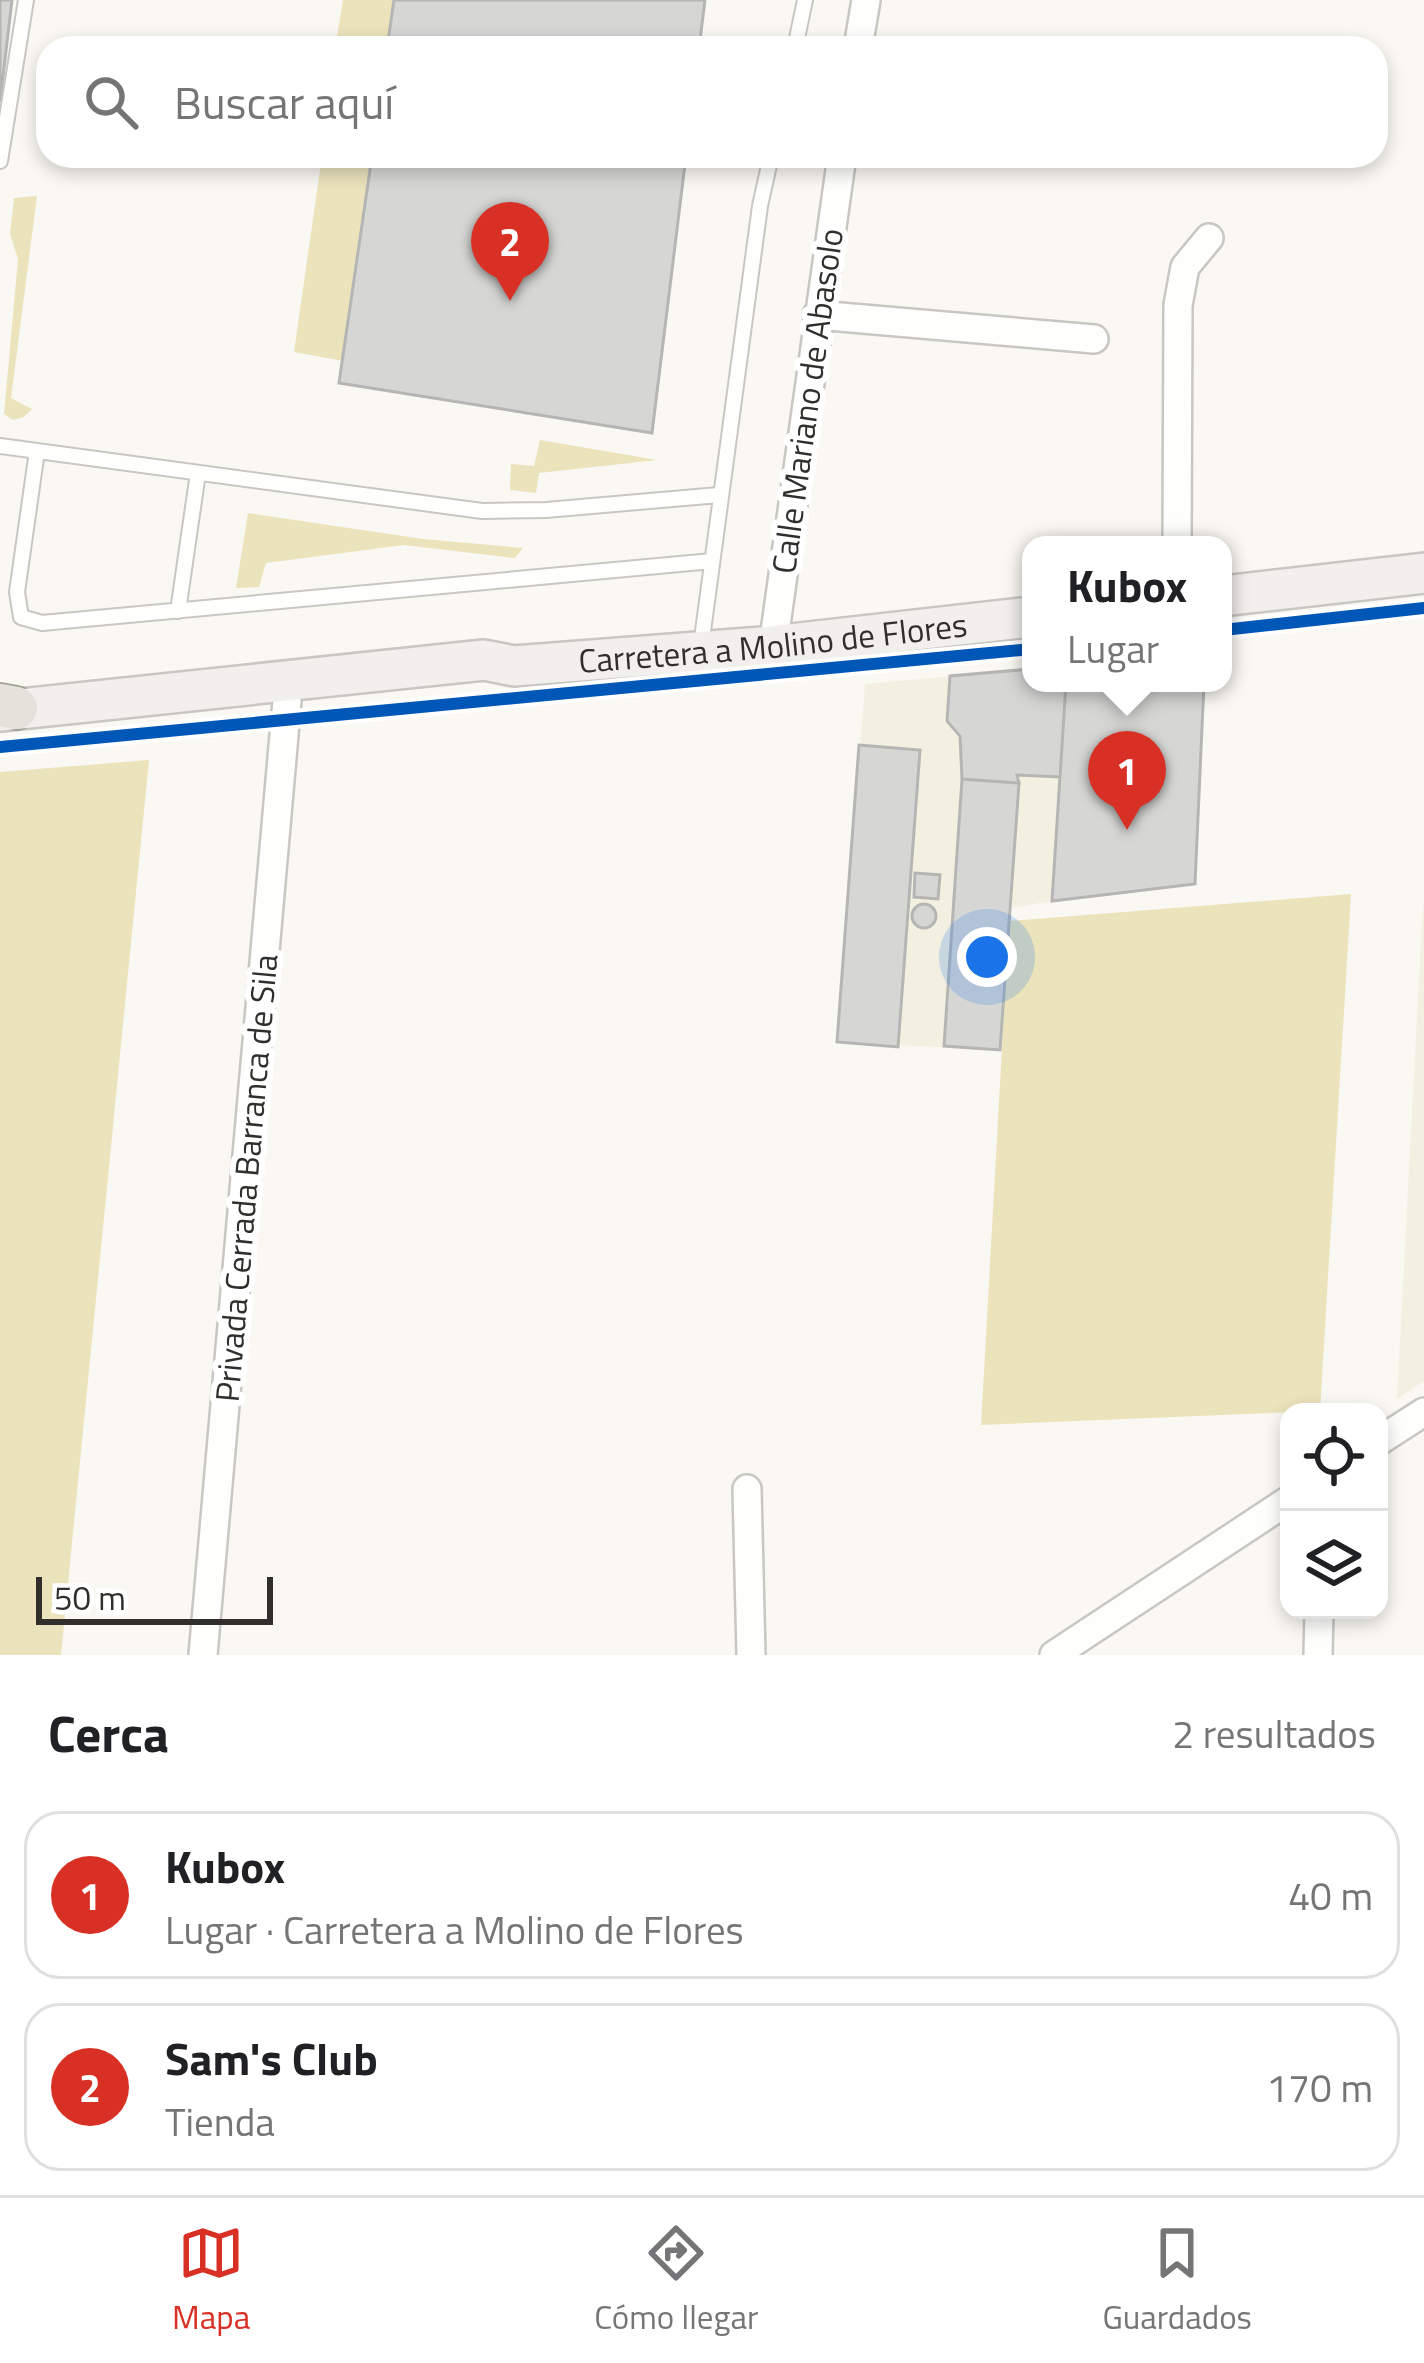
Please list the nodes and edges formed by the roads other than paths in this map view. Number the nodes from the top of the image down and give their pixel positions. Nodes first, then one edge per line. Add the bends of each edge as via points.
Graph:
1 (26, 0) edge
2 (805, 0) edge
3 (866, 0) edge
4 (798, 36) edge
5 (860, 36) edge
6 (0, 161) edge
7 (768, 168) edge
8 (840, 168) edge
9 (1209, 238) dead end
10 (817, 315) junction
11 (1094, 339) dead end
12 (0, 446) edge
13 (37, 451) junction
14 (198, 473) junction
15 (719, 494) junction
16 (1177, 536) edge
17 (712, 561) junction
18 (1424, 573) edge
19 (1232, 595) edge
20 (178, 611) junction
21 (1022, 618) edge
22 (773, 646) junction
23 (700, 651) junction
24 (514, 666) junction
25 (287, 701) junction
26 (4, 712) edge
27 (1424, 1412) edge
28 (1388, 1435) edge
29 (747, 1489) dead end
30 (1280, 1506) edge
31 (1318, 1619) edge
32 (203, 1655) edge
33 (751, 1655) edge
34 (1054, 1655) edge
35 (1318, 1655) edge

1 - 6 lane
2 - 4 lane
3 - 5 street
7 - 15 lane
8 - 10 street, Calle Mariano de Abasolo
9 - 16 street via 1185,267 1178,305
10 - 11 street
10 - 22 street, Calle Mariano de Abasolo
12 - 13 lane
13 - 14 lane
13 - 20 lane via 17,592 21,617 43,623
14 - 15 lane via 482,511
14 - 20 lane
15 - 17 lane
17 - 20 lane
17 - 23 lane
18 - 19 main road
21 - 22 main road, Carretera a Molino de Flores
22 - 23 main road, Carretera a Molino de Flores
23 - 24 main road, Carretera a Molino de Flores
24 - 25 main road, Carretera a Molino de Flores via 484,677
24 - 26 main road, Carretera a Molino de Flores via 484,660
25 - 26 main road, Carretera a Molino de Flores
25 - 32 street, Privada Cerrada Barranca de Sila
27 - 28 street
29 - 33 street
30 - 34 street
31 - 35 street

